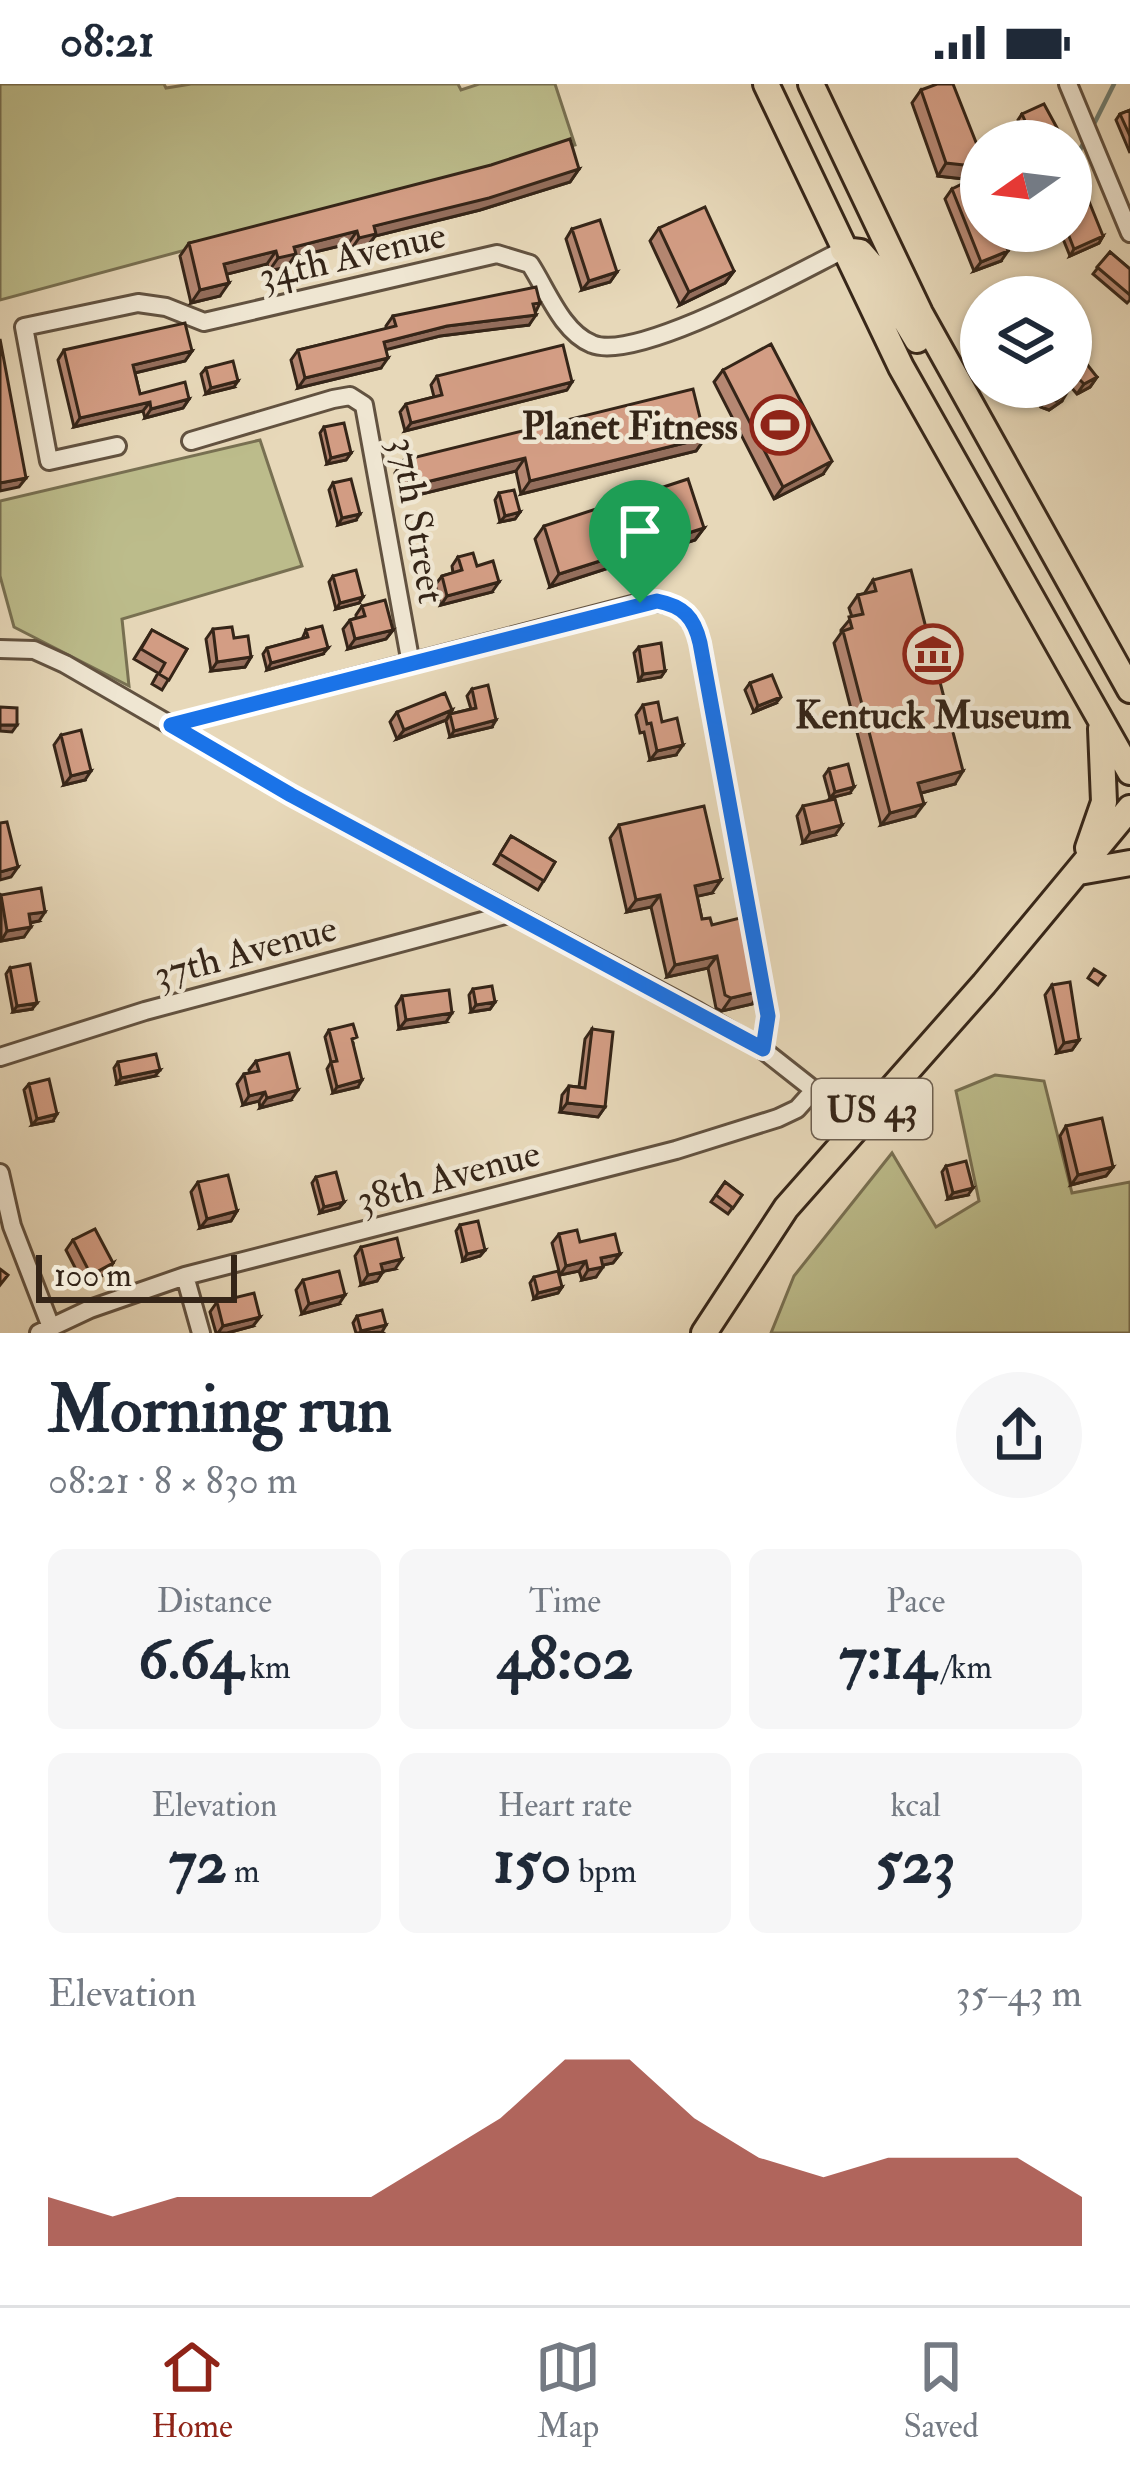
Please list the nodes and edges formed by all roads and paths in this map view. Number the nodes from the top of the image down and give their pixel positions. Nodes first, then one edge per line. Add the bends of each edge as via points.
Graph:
1 (766, 84) edge
2 (811, 84) edge
3 (1068, 84) edge
4 (1130, 233) edge
5 (843, 250) junction
6 (941, 351) junction
7 (190, 441) dead end
8 (117, 446) dead end
9 (0, 649) edge
10 (411, 664) junction
11 (1129, 687) edge
12 (1100, 720) junction
13 (171, 725) junction
14 (1130, 772) edge
15 (1130, 808) edge
16 (1130, 863) edge
17 (1079, 872) junction
18 (509, 914) junction
19 (763, 1049) junction
20 (0, 1057) edge
21 (814, 1090) junction
22 (855, 1128) junction
23 (0, 1173) edge
24 (185, 1276) junction
25 (45, 1330) edge
26 (201, 1333) edge
27 (704, 1333) edge

1 - 5 highway, US 43
2 - 6 highway
3 - 4 street
5 - 6 highway via 860,252 920,344
5 - 8 street, 34th Avenue via 674,331 610,349 577,336 530,264 497,254 204,322 138,303 24,327 49,461
5 - 12 highway, US 43
6 - 11 highway
7 - 10 street, 37th Street via 350,396 364,405
9 - 13 street via 34,650
10 - 13 street
10 - 19 street via 640,603 688,613 768,1016
12 - 14 highway
12 - 17 highway, US 43 via 1104,802
13 - 18 street
15 - 17 highway, US 43
16 - 17 highway
17 - 22 highway, US 43
18 - 19 street
18 - 20 street, 37th Avenue
19 - 21 street
21 - 22 street
21 - 24 street, 38th Avenue via 778,1118 676,1150
22 - 27 highway, US 43 via 786,1208
23 - 25 street
24 - 25 street, 38th Avenue
24 - 26 street

